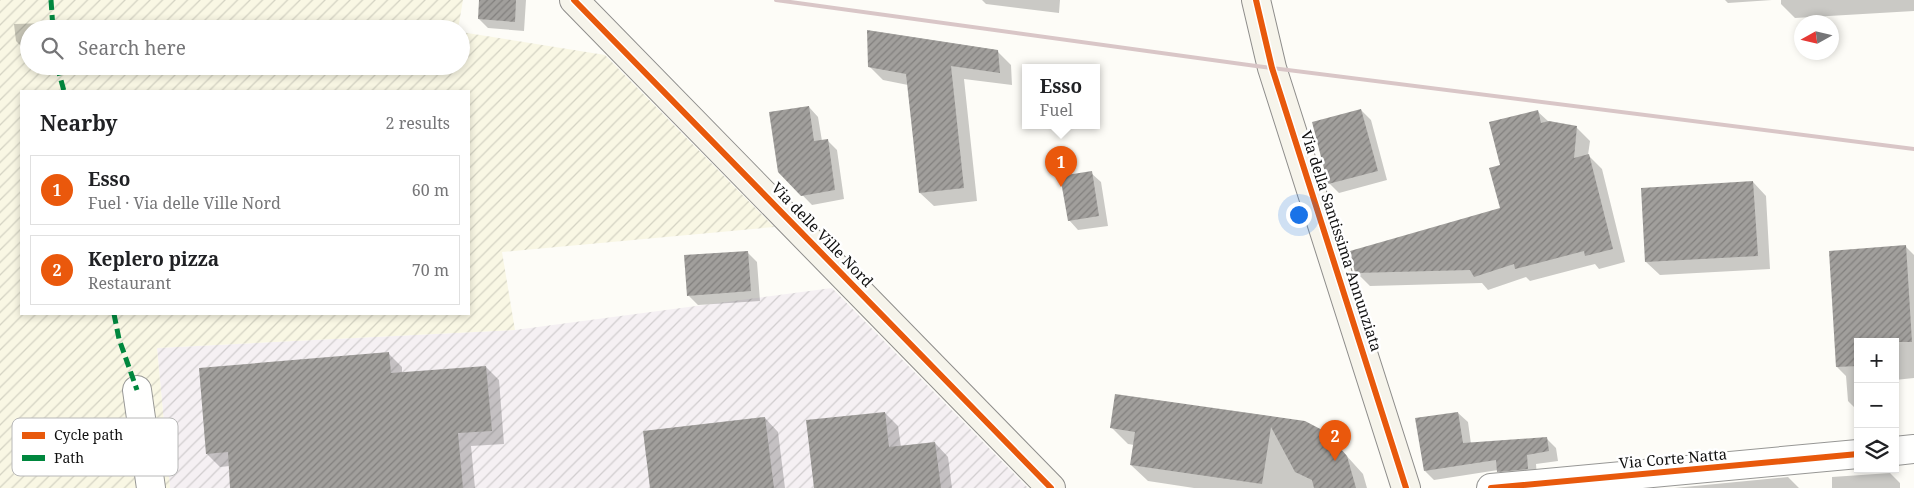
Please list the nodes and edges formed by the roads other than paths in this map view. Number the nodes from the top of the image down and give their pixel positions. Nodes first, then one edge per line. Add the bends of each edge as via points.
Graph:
1 (574, 0) edge
2 (1256, 0) edge
3 (137, 390) dead end
4 (141, 418) edge
5 (1914, 449) edge
6 (1899, 451) edge
7 (1854, 454) edge
8 (1051, 488) edge
9 (1406, 488) edge
10 (1491, 488) edge

1 - 8 street, Via delle Ville Nord
2 - 9 street, Via della Santissima Annunziata via 1272,68
3 - 4 street
5 - 6 street
7 - 10 street, Via Corte Natta

